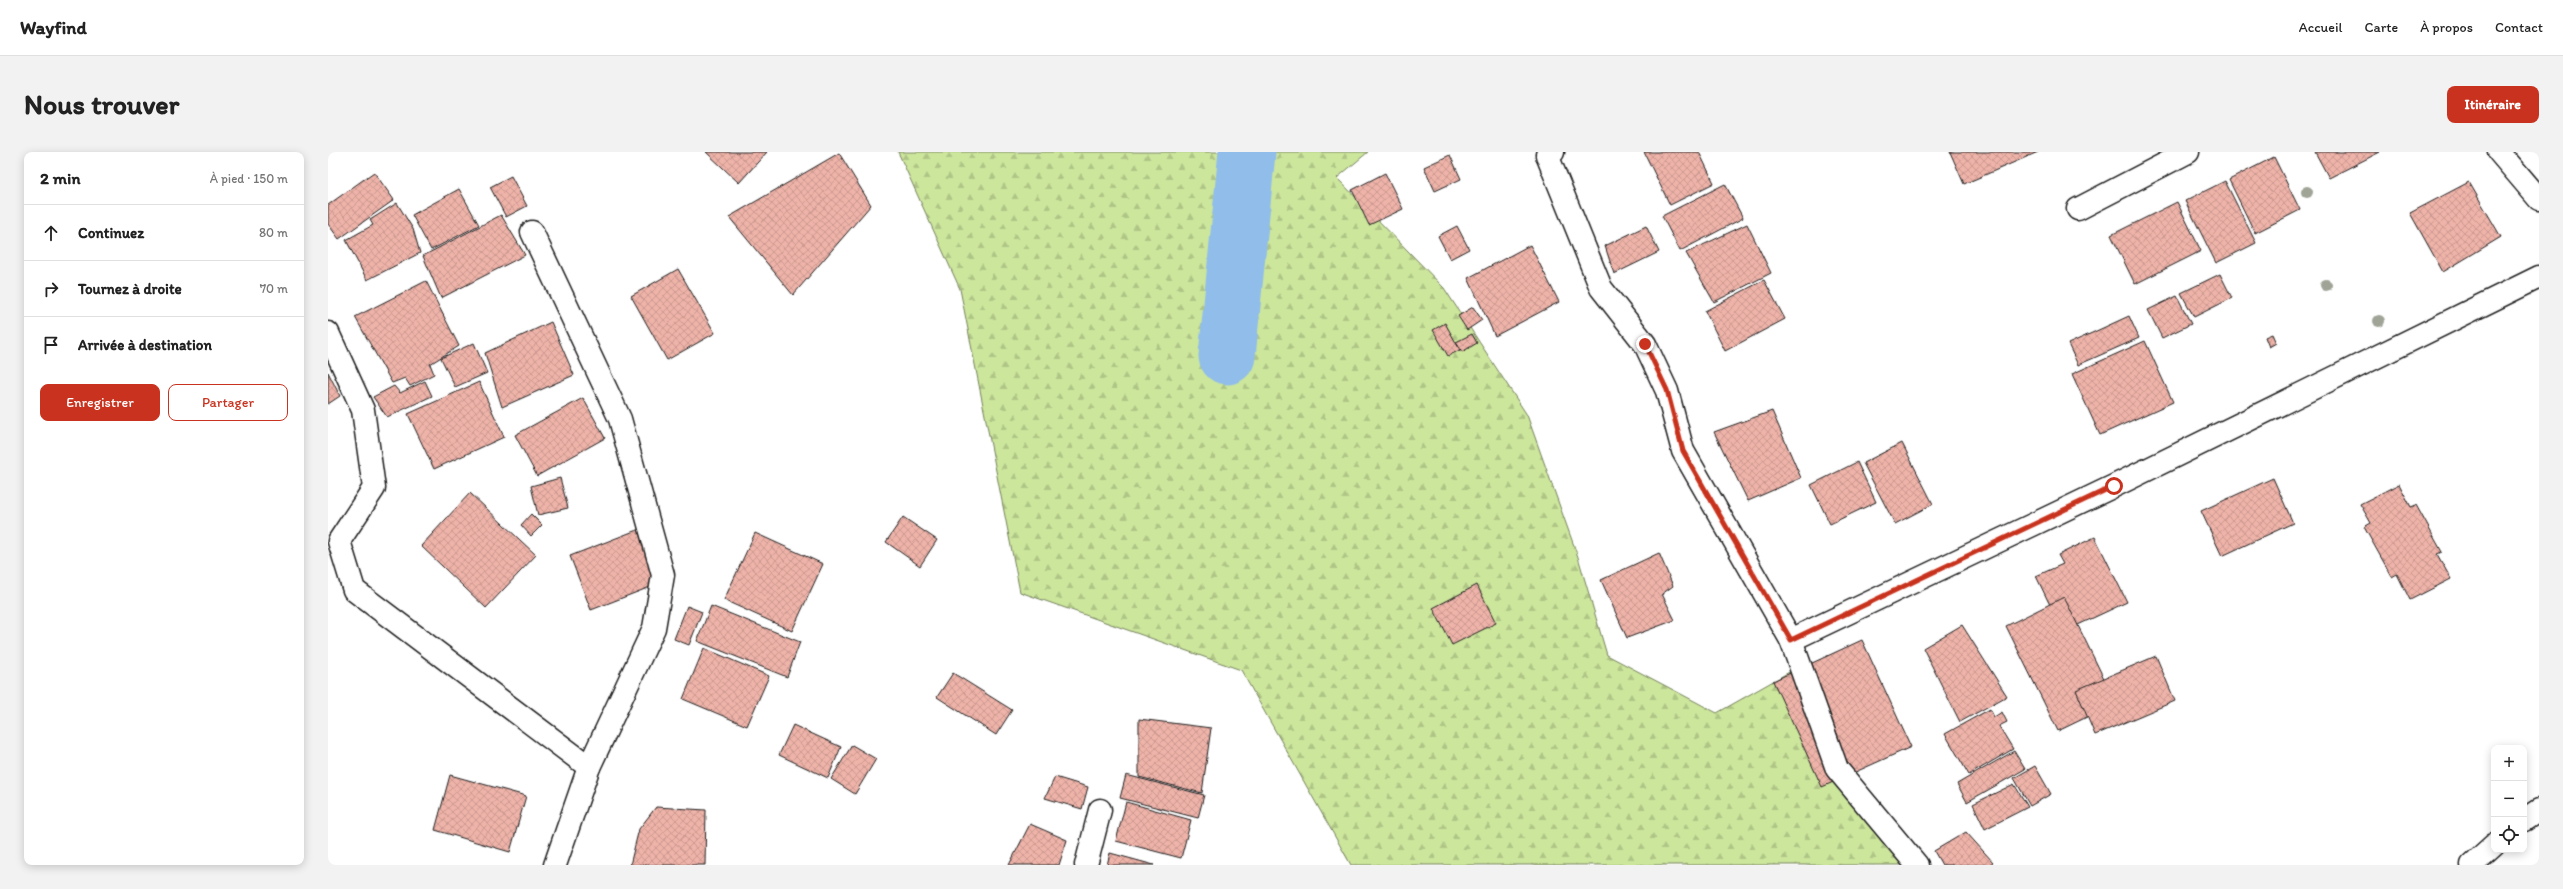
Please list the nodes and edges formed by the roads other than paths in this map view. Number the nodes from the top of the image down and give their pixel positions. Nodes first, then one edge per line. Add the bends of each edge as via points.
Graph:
1 (2188, 152) edge
2 (2499, 152) edge
3 (1549, 153) edge
4 (2539, 199) edge
5 (2078, 209) dead end
6 (532, 232) dead end
7 (2539, 277) edge
8 (328, 333) edge
9 (1791, 640) junction
10 (589, 767) junction
11 (1100, 810) dead end
12 (2539, 810) edge
13 (2527, 818) edge
14 (2491, 848) edge
15 (555, 865) edge
16 (1086, 865) edge
17 (1917, 865) edge
18 (2472, 865) edge

1 - 5 street
2 - 4 street
3 - 9 street via 1601,288 1645,344 1667,390 1683,451
6 - 10 street via 620,419 663,575 654,628
7 - 9 street via 2114,486
8 - 10 street via 363,410 374,488 339,540 354,590
9 - 17 street via 1836,769
10 - 15 street
11 - 16 street
12 - 13 street
14 - 18 street

